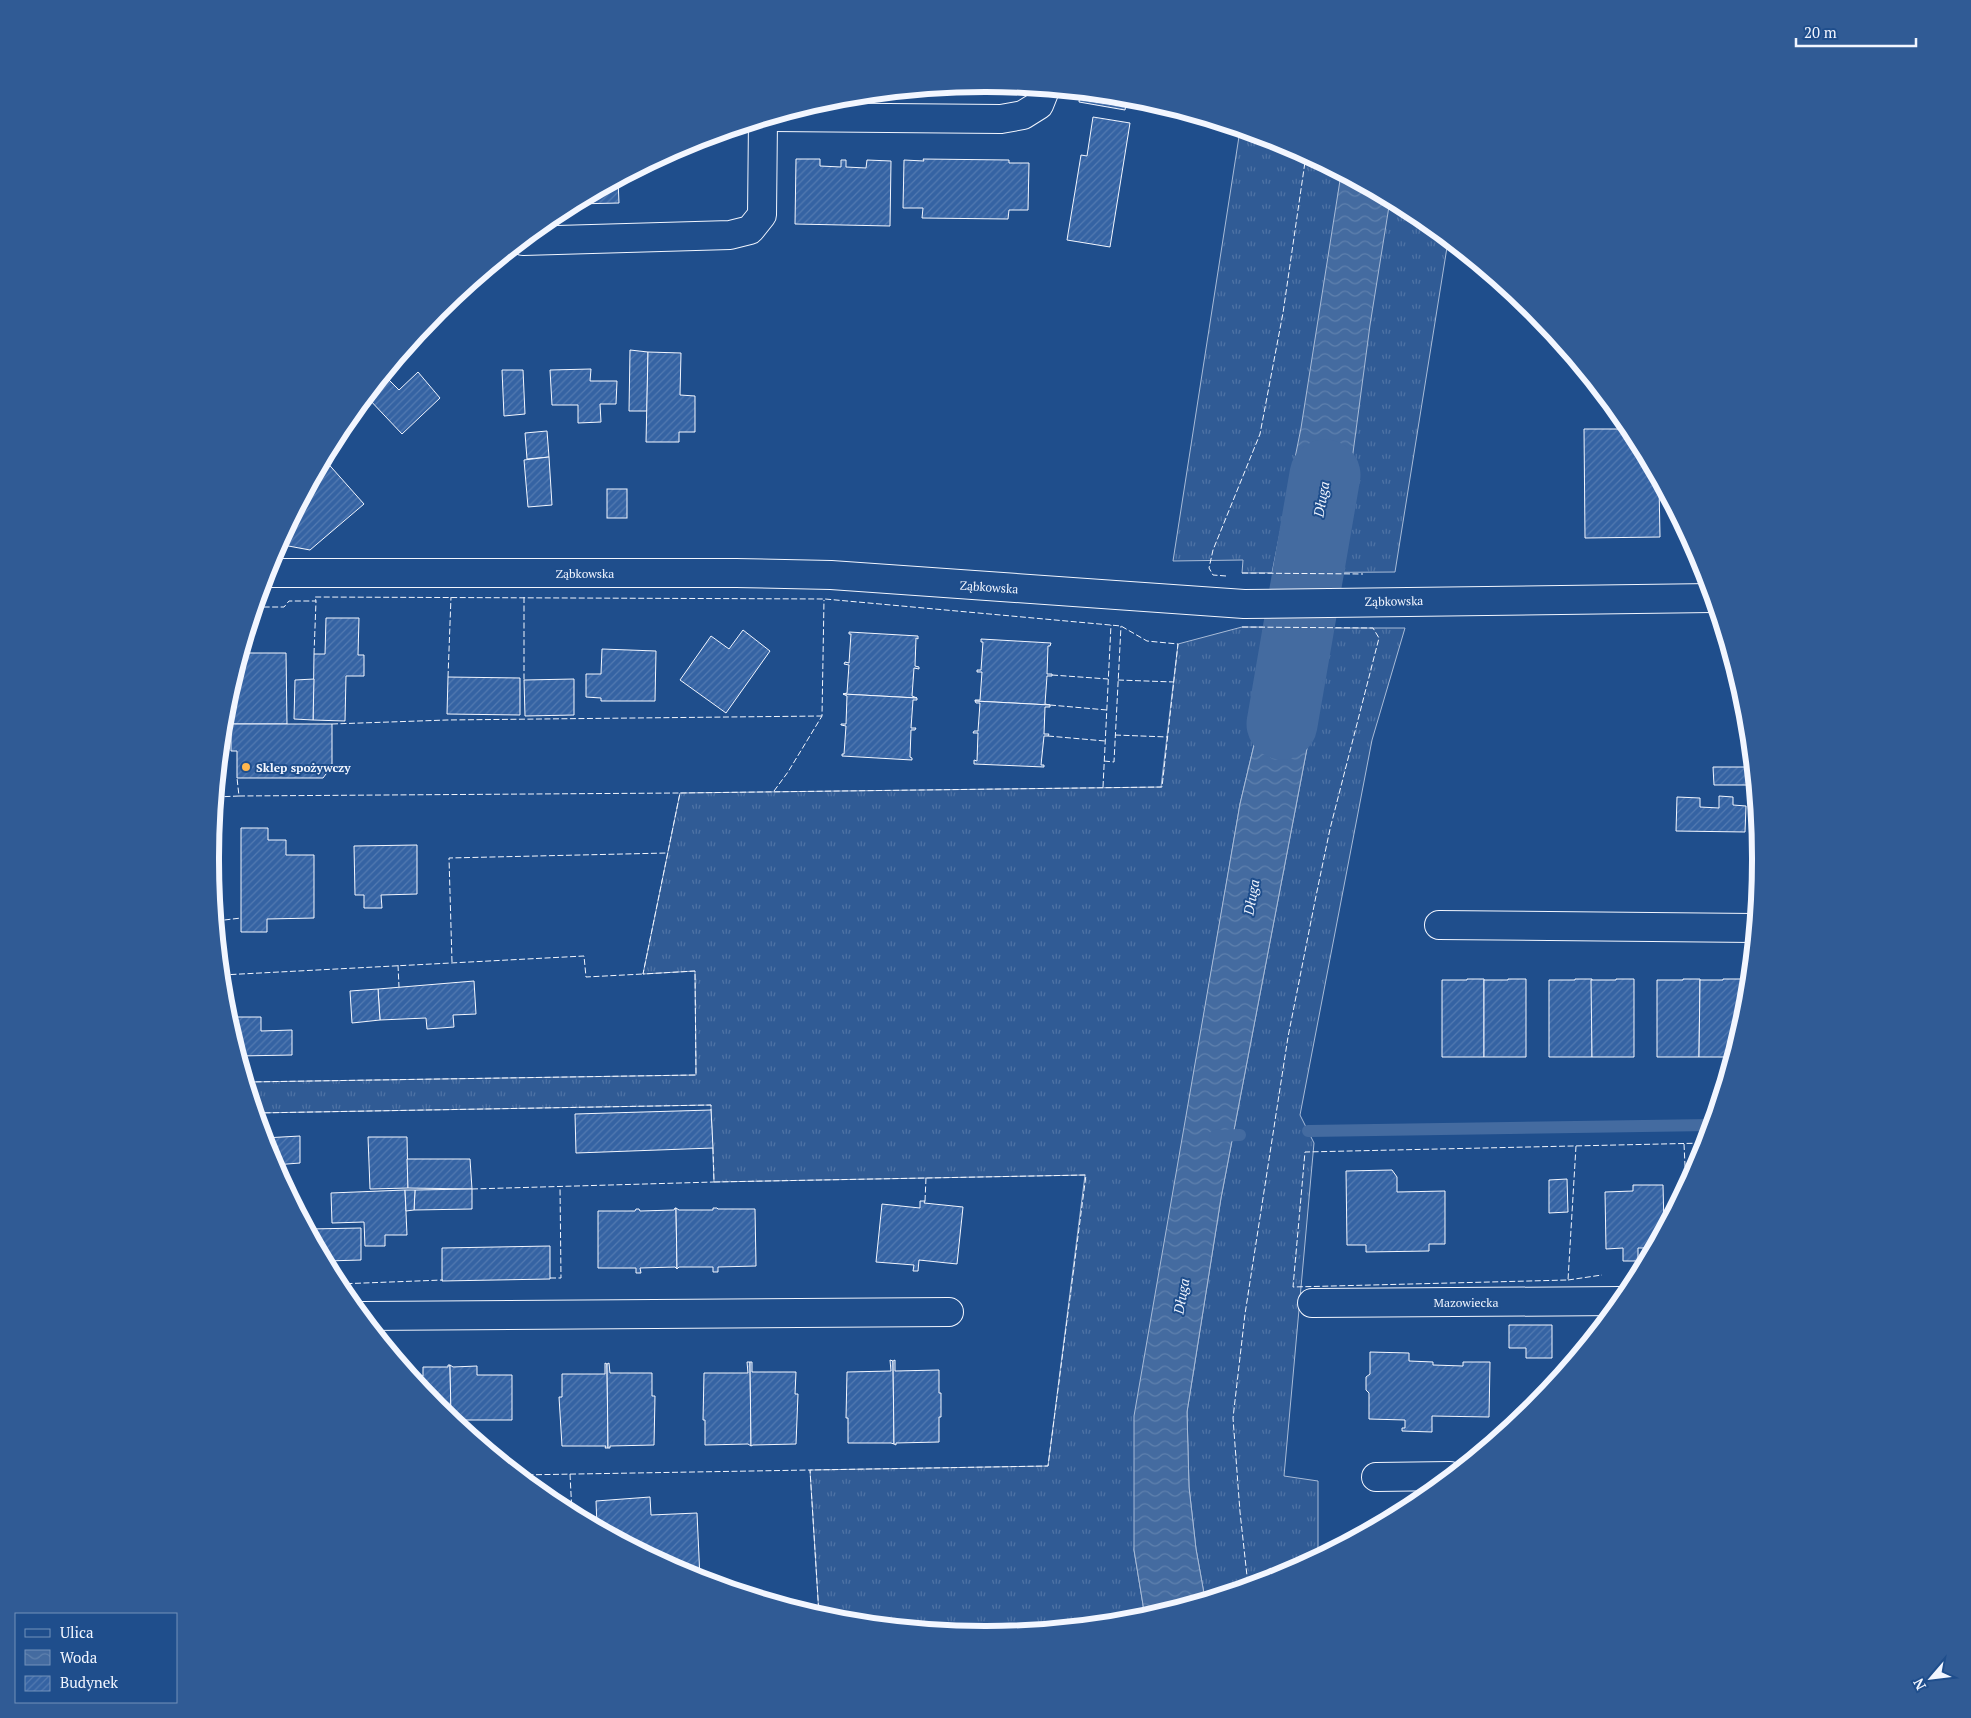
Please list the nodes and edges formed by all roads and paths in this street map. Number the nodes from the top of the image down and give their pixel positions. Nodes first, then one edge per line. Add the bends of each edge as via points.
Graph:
1 (1043, 95) edge
2 (794, 117) edge
3 (763, 126) edge
4 (534, 241) edge
5 (275, 572) edge
6 (1706, 598) edge
7 (1439, 925) dead end
8 (1748, 928) edge
9 (1612, 1301) edge
10 (1312, 1303) dead end
11 (949, 1312) dead end
12 (370, 1316) edge
13 (1439, 1476) edge
14 (1376, 1477) dead end

1 - 2 street via 1039,105 1023,115 1001,119
3 - 4 street via 762,216 750,230 730,235
5 - 6 street, Ząbkowska via 832,575 1244,604
7 - 8 street
9 - 10 street, Mazowiecka
11 - 12 street
13 - 14 street

